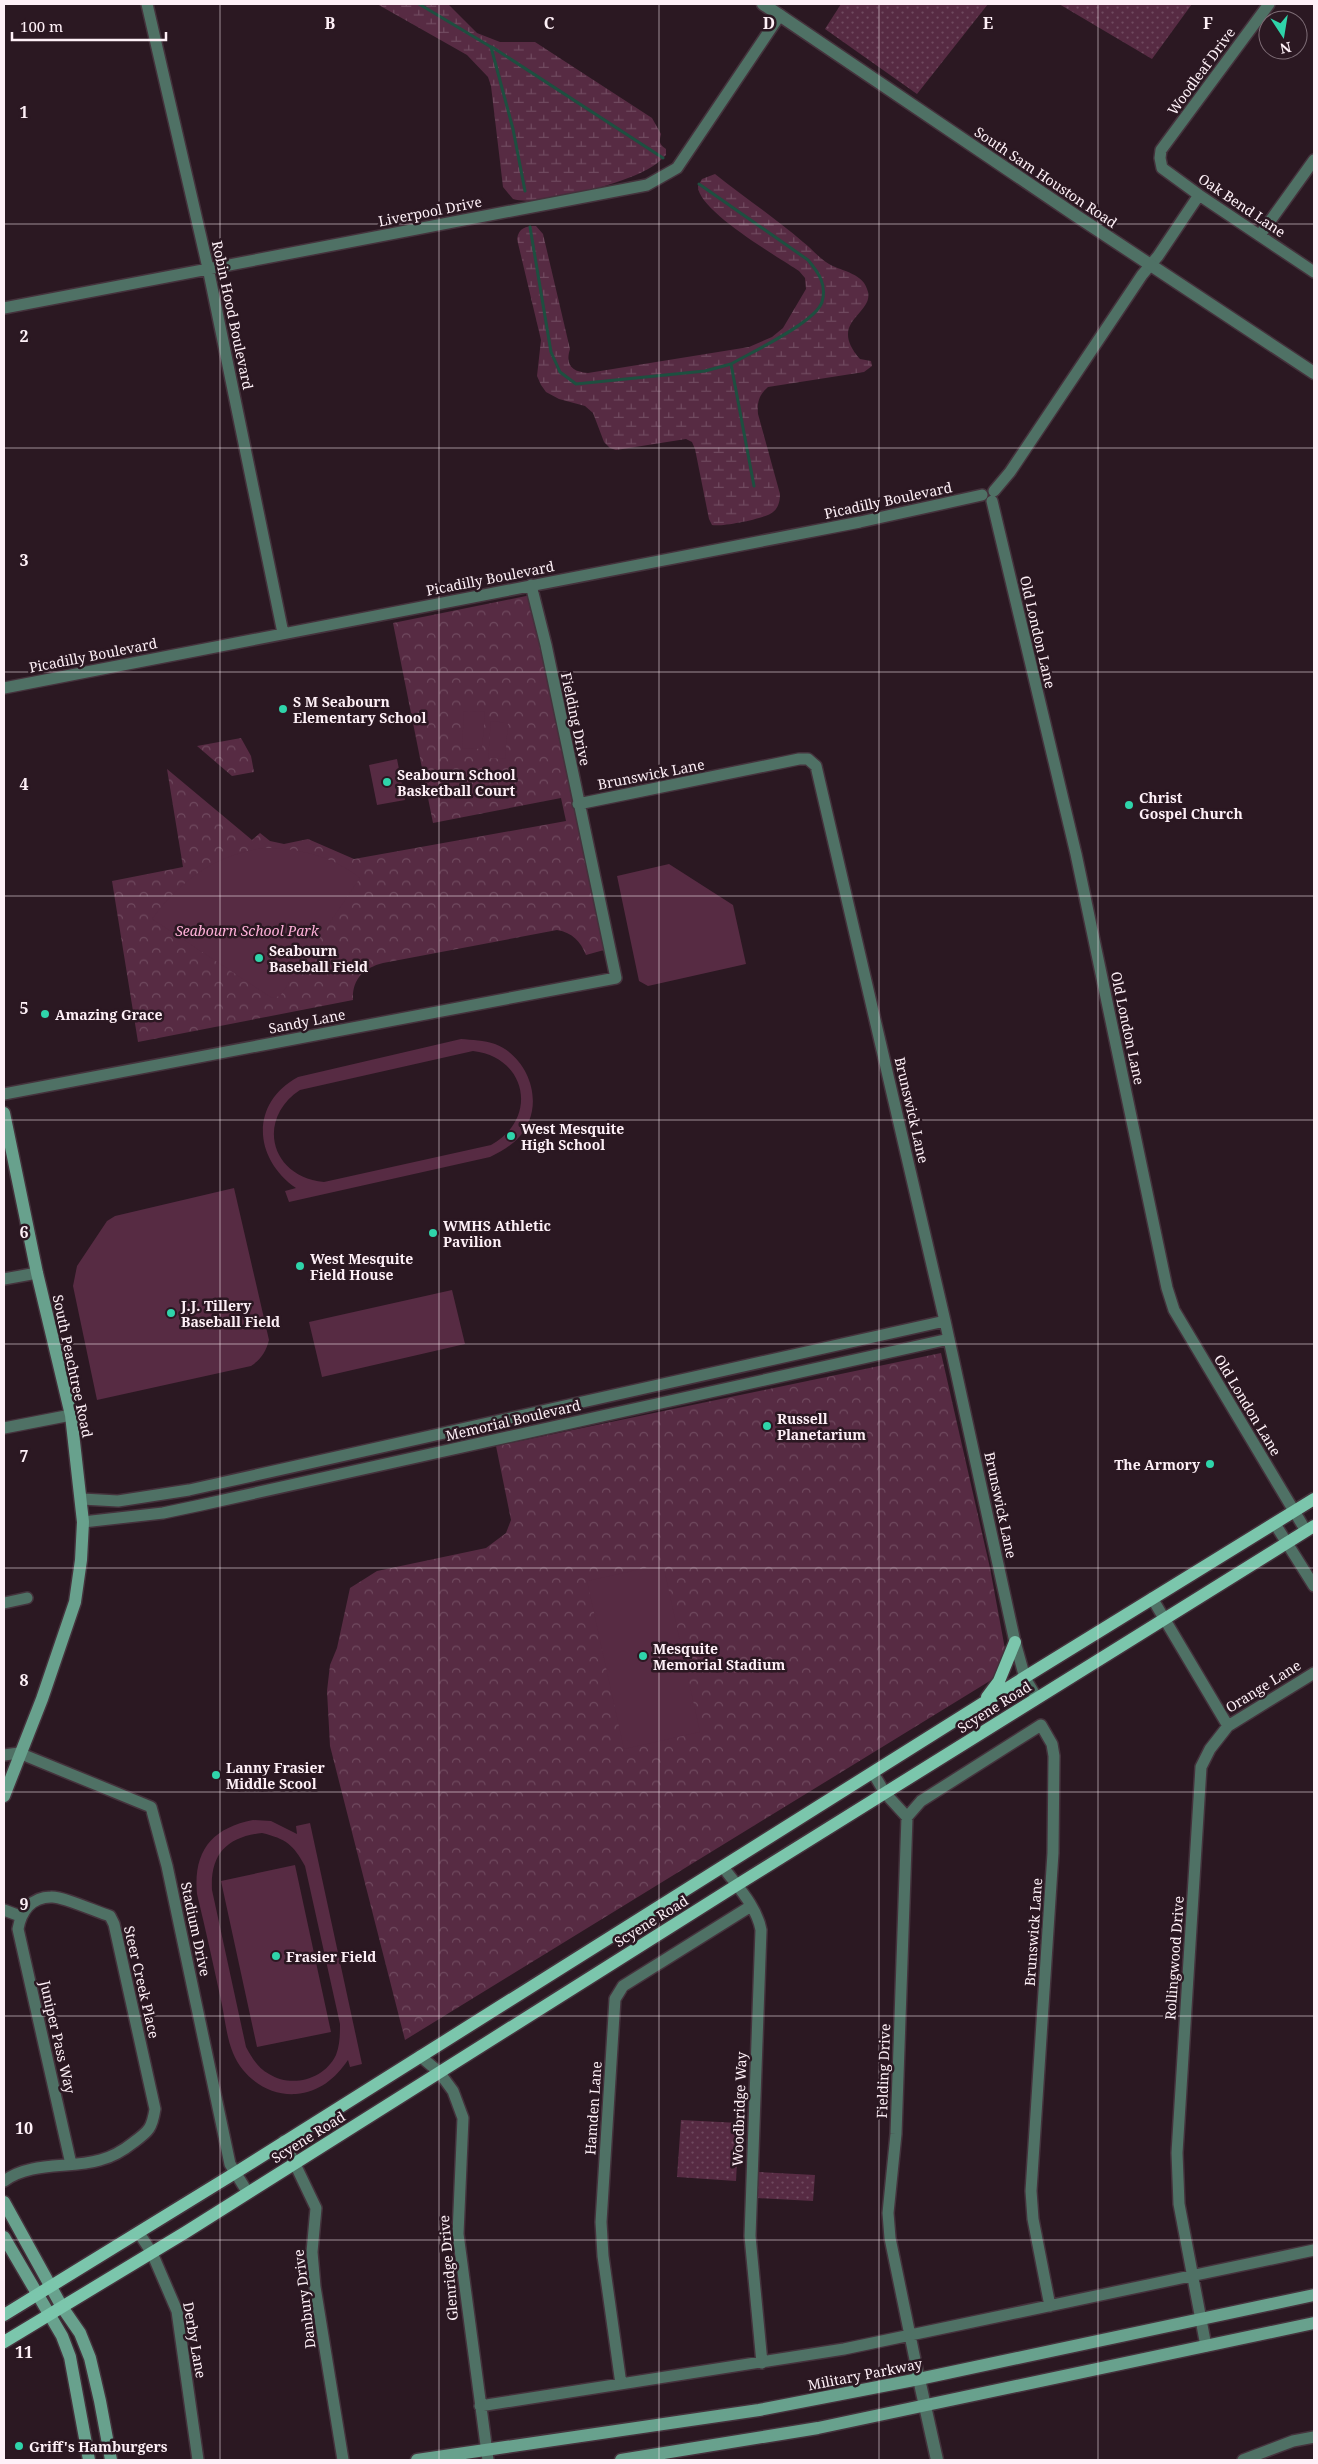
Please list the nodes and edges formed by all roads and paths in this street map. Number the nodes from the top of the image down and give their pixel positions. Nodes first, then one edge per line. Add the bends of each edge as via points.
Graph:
1 (147, 4) edge
2 (763, 4) edge
3 (1268, 4) edge
4 (780, 15) junction
5 (1160, 158) joint
6 (1314, 160) edge
7 (1199, 195) junction
8 (1260, 235) junction
9 (1150, 264) junction
10 (208, 268) junction
11 (1314, 272) edge
12 (4, 308) edge
13 (1314, 372) edge
14 (989, 496) junction
15 (531, 585) junction
16 (283, 633) junction
17 (4, 688) edge
18 (578, 804) junction
19 (616, 978) joint
20 (4, 1094) edge
21 (4, 1113) edge
22 (37, 1273) junction
23 (4, 1279) edge
24 (945, 1321) junction
25 (949, 1339) junction
26 (71, 1415) junction
27 (4, 1428) edge
28 (82, 1499) junction
29 (1314, 1500) edge
30 (1294, 1512) junction
31 (83, 1522) junction
32 (1274, 1524) junction
33 (1310, 1529) edge
34 (1287, 1543) junction
35 (1314, 1586) edge
36 (27, 1598) dead end
37 (1152, 1598) junction
38 (4, 1603) edge
39 (1164, 1618) junction
40 (1016, 1642) junction
41 (1314, 1673) edge
42 (1025, 1678) junction
43 (1037, 1698) junction
44 (983, 1703) junction
45 (1228, 1726) junction
46 (19, 1753) junction
47 (4, 1755) edge
48 (873, 1773) junction
49 (885, 1793) junction
50 (4, 1796) edge
51 (906, 1817) junction
52 (723, 1867) junction
53 (737, 1885) junction
54 (751, 1906) junction
55 (4, 1910) edge
56 (20, 1916) junction
57 (420, 2056) junction
58 (439, 2072) junction
59 (284, 2141) junction
60 (296, 2163) junction
61 (71, 2164) junction
62 (235, 2173) junction
63 (4, 2181) edge
64 (248, 2193) junction
65 (4, 2202) edge
66 (139, 2233) junction
67 (4, 2237) edge
68 (1314, 2250) edge
69 (152, 2253) junction
70 (1192, 2276) junction
71 (51, 2286) junction
72 (38, 2294) junction
73 (1314, 2295) edge
74 (1050, 2306) junction
75 (62, 2307) junction
76 (4, 2315) edge
77 (49, 2316) junction
78 (1200, 2318) junction
79 (1314, 2323) edge
80 (911, 2334) junction
81 (4, 2342) edge
82 (1206, 2346) junction
83 (762, 2363) junction
84 (919, 2378) junction
85 (621, 2384) junction
86 (480, 2406) junction
87 (924, 2406) junction
88 (1314, 2437) edge
89 (487, 2455) edge
90 (89, 2460) edge
91 (110, 2460) edge
92 (198, 2460) edge
93 (343, 2460) edge
94 (417, 2460) edge
95 (621, 2460) edge
96 (937, 2460) edge
97 (1243, 2460) edge

1 - 10 street, Robin Hood Boulevard
2 - 4 street, South Sam Houston Road
3 - 5 street, Woodleaf Drive via 1162,150
4 - 9 street, South Sam Houston Road
4 - 10 street, Liverpool Drive via 677,168 647,185
5 - 7 street, Oak Bend Lane via 1162,168
6 - 8 street
7 - 8 street, Oak Bend Lane
7 - 9 street
8 - 11 street, Oak Bend Lane
9 - 13 street, South Sam Houston Road
9 - 14 street via 1010,472
10 - 12 street, Liverpool Drive
10 - 16 street, Robin Hood Boulevard
14 - 15 street, Picadilly Boulevard
14 - 30 street, Old London Lane via 1076,854 1174,1310
15 - 16 street, Picadilly Boulevard
15 - 18 street, Fielding Drive
16 - 17 street, Picadilly Boulevard
18 - 19 street, Fielding Drive
18 - 24 street, Brunswick Lane via 799,759 808,759 816,766
19 - 20 street, Sandy Lane
21 - 22 main road, South Peachtree Road
22 - 23 street
22 - 26 main road, South Peachtree Road
24 - 25 street, Brunswick Lane
24 - 28 street, Memorial Boulevard via 189,1490 118,1501
25 - 31 street, Memorial Boulevard via 200,1506
25 - 40 street, Brunswick Lane
26 - 27 street
26 - 28 main road, South Peachtree Road
28 - 31 main road, South Peachtree Road
29 - 30 main road, Scyene Road
30 - 32 main road, Scyene Road
30 - 33 street, Old London Lane
31 - 46 main road, South Peachtree Road via 75,1602 42,1699
32 - 34 street
32 - 37 main road, Scyene Road
33 - 34 main road, Scyene Road
34 - 35 street
34 - 39 main road, Scyene Road
36 - 38 street
37 - 39 street
37 - 42 main road, Scyene Road
39 - 43 main road, Scyene Road
39 - 45 street
40 - 42 street, Brunswick Lane
40 - 44 main road via 999,1681
41 - 45 street, Orange Lane
42 - 43 street, Brunswick Lane
42 - 44 main road, Scyene Road
43 - 49 main road, Scyene Road
44 - 48 main road, Scyene Road
45 - 70 street, Rollingwood Drive via 1210,1749 1202,1767 1177,2153 1179,2204
46 - 47 street
46 - 50 main road, South Peachtree Road
46 - 62 street, Stadium Drive via 151,1807 167,1866 230,2164
48 - 49 street
48 - 52 main road, Scyene Road
49 - 51 street
49 - 53 main road, Scyene Road
51 - 74 street, Brunswick Lane via 921,1801 1041,1725 1052,1744 1054,1756 1054,1854 1031,2191 1033,2219
51 - 80 street, Fielding Drive via 896,2134 888,2213 890,2238
52 - 53 street, Woodbridge Way
52 - 57 main road, Scyene Road
53 - 54 street, Woodbridge Way
53 - 58 main road, Scyene Road
54 - 83 street, Woodbridge Way via 761,1930 750,2236
54 - 85 street, Hamden Lane via 623,1986 615,1999 601,2222
55 - 56 street
56 - 61 street, Juniper Pass Way via 18,1929
56 - 61 street, Steer Creek Place via 26,1907 51,1896 110,1916 155,2109 146,2133 126,2149 100,2160
57 - 58 street, Glenridge Drive
57 - 59 main road, Scyene Road
58 - 60 main road, Scyene Road
58 - 86 street, Glenridge Drive via 453,2091 463,2118 458,2234
59 - 60 street, Danbury Drive
59 - 62 main road, Scyene Road
60 - 64 main road, Scyene Road
60 - 93 street, Danbury Drive via 316,2208 312,2252 315,2287
61 - 63 street via 27,2170
62 - 64 street, Stadium Drive
62 - 66 main road, Scyene Road
64 - 69 main road, Scyene Road
65 - 71 main road
66 - 69 street, Derby Lane
66 - 71 main road, Scyene Road
67 - 72 main road
68 - 70 street, Military Parkway
69 - 75 main road, Scyene Road
69 - 92 street, Derby Lane via 177,2310
70 - 74 street, Military Parkway
70 - 78 street, Rollingwood Drive
71 - 72 main road, Scyene Road
71 - 75 main road
72 - 76 main road, Scyene Road
72 - 77 main road
73 - 78 main road, Military Parkway
74 - 80 street, Military Parkway
75 - 77 main road, Scyene Road
75 - 91 main road via 80,2333 90,2358
77 - 81 main road, Scyene Road
77 - 90 main road via 70,2357
78 - 82 street, Rollingwood Drive
78 - 84 main road, Military Parkway
79 - 82 main road
80 - 83 street, Military Parkway
80 - 84 street, Fielding Drive
82 - 87 main road
83 - 85 street, Military Parkway
84 - 87 street
84 - 89 main road, Military Parkway via 759,2410
85 - 86 street, Military Parkway
86 - 89 street, Glenridge Drive
87 - 95 main road via 818,2428
87 - 96 street
88 - 97 street
89 - 94 main road, Military Parkway

